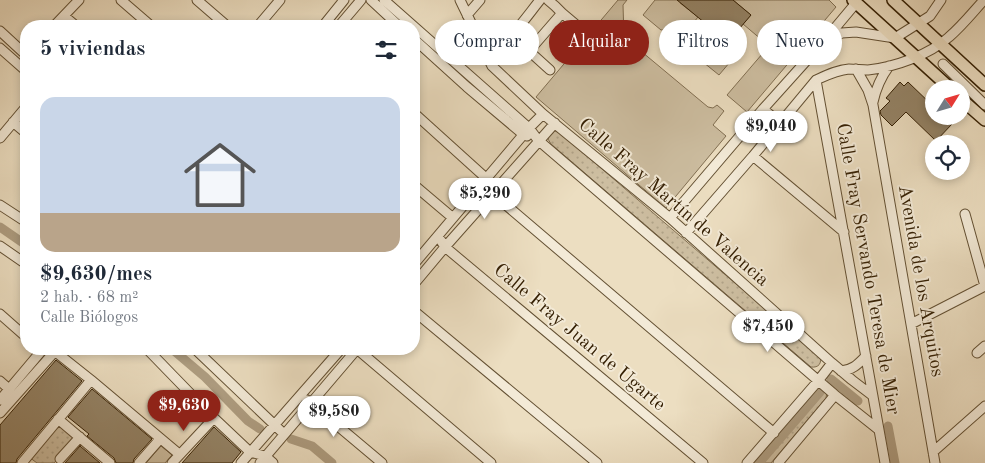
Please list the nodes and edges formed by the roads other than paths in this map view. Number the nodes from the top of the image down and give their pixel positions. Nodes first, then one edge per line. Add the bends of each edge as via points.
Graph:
1 (79, 0) edge
2 (121, 0) edge
3 (197, 0) edge
4 (280, 0) edge
5 (344, 0) edge
6 (361, 0) edge
7 (371, 0) edge
8 (384, 0) edge
9 (460, 0) edge
10 (480, 0) edge
11 (540, 0) edge
12 (548, 0) edge
13 (893, 0) edge
14 (941, 0) edge
15 (984, 0) edge
16 (855, 1) edge
17 (562, 13) junction
18 (466, 15) junction
19 (64, 16) junction
20 (60, 20) edge
21 (69, 20) edge
22 (144, 20) edge
23 (220, 20) edge
24 (263, 20) edge
25 (328, 20) edge
26 (344, 20) edge
27 (393, 20) edge
28 (406, 20) edge
29 (469, 20) edge
30 (523, 20) edge
31 (570, 20) edge
32 (840, 20) edge
33 (918, 24) junction
34 (0, 31) edge
35 (420, 33) edge
36 (842, 33) edge
37 (895, 38) junction
38 (539, 39) edge
39 (420, 44) edge
40 (941, 44) junction
41 (0, 48) edge
42 (20, 49) edge
43 (915, 57) junction
44 (539, 60) edge
45 (942, 64) dead end
46 (492, 65) edge
47 (803, 65) edge
48 (20, 66) edge
49 (890, 66) junction
50 (856, 69) junction
51 (550, 70) dead end
52 (816, 80) junction
53 (941, 80) edge
54 (985, 85) edge
55 (872, 105) junction
56 (985, 105) edge
57 (970, 106) edge
58 (763, 109) junction
59 (20, 114) edge
60 (543, 114) junction
61 (420, 118) edge
62 (985, 120) edge
63 (13, 122) junction
64 (555, 122) junction
65 (780, 123) junction
66 (20, 128) edge
67 (526, 132) junction
68 (0, 138) edge
69 (538, 140) junction
70 (753, 156) junction
71 (487, 178) junction
72 (420, 190) edge
73 (493, 194) junction
74 (0, 205) edge
75 (965, 214) dead end
76 (20, 218) edge
77 (453, 218) junction
78 (670, 218) junction
79 (844, 232) junction
80 (688, 235) junction
81 (438, 236) junction
82 (0, 246) edge
83 (445, 247) junction
84 (420, 254) edge
85 (20, 260) edge
86 (420, 277) edge
87 (983, 287) edge
88 (985, 297) edge
89 (0, 314) edge
90 (420, 316) edge
91 (910, 324) junction
92 (20, 332) edge
93 (985, 346) edge
94 (977, 353) dead end
95 (37, 355) edge
96 (50, 355) edge
97 (62, 355) edge
98 (153, 355) edge
99 (201, 355) edge
100 (335, 355) edge
101 (352, 355) edge
102 (364, 355) edge
103 (866, 356) junction
104 (832, 363) junction
105 (841, 371) junction
106 (91, 380) junction
107 (0, 381) edge
108 (818, 381) junction
109 (10, 390) junction
110 (301, 395) junction
111 (835, 395) junction
112 (873, 396) junction
113 (0, 400) edge
114 (311, 402) junction
115 (985, 406) edge
116 (0, 413) edge
117 (214, 418) junction
118 (58, 419) junction
119 (274, 425) junction
120 (879, 430) junction
121 (774, 433) junction
122 (284, 434) junction
123 (80, 437) junction
124 (160, 439) junction
125 (250, 452) junction
126 (933, 452) junction
127 (179, 454) junction
128 (60, 459) dead end
129 (263, 460) edge
130 (781, 460) edge
131 (27, 461) edge
132 (110, 463) edge
133 (139, 463) edge
134 (172, 463) edge
135 (241, 463) edge
136 (273, 463) edge
137 (382, 463) edge
138 (491, 463) edge
139 (597, 463) edge
140 (702, 463) edge
141 (747, 463) edge
142 (792, 463) edge
143 (885, 463) edge
144 (935, 463) edge

1 - 19 street
2 - 22 street
3 - 23 street
4 - 24 street
5 - 25 street
6 - 26 street
7 - 27 street
8 - 28 street
9 - 18 street, Calle Fray Martín de Valencia
10 - 18 street
11 - 30 street
12 - 17 street
13 - 33 main road
14 - 33 street via 930,16
15 - 40 street
16 - 32 street
16 - 37 main road
17 - 31 street
17 - 38 street
18 - 29 street, Calle Fray Martín de Valencia
19 - 20 street
19 - 21 street
33 - 37 street
33 - 40 main road
34 - 42 street
35 - 67 street
36 - 37 street
37 - 43 main road
39 - 67 street via 467,87
40 - 43 street
40 - 54 main road
41 - 48 street
43 - 49 street
43 - 53 main road
44 - 51 street
45 - 56 street
46 - 60 street, Calle Fray Martín de Valencia
47 - 58 street
49 - 50 street
49 - 55 street, Avenida de los Arquitos via 878,84
50 - 52 street via 830,73
50 - 55 street, Avenida de los Arquitos
52 - 65 street
52 - 79 street, Calle Fray Servando Teresa de Mier
55 - 91 street, Avenida de los Arquitos
57 - 62 main road
58 - 65 street
58 - 78 street
59 - 63 street
60 - 64 street, Calle Fray Martín de Valencia
60 - 67 street
61 - 71 street
63 - 66 street
63 - 68 street
64 - 69 street
64 - 78 street, Calle Fray Martín de Valencia
65 - 70 street
67 - 69 street
67 - 71 street
69 - 73 street
69 - 108 street
70 - 79 street
70 - 80 street
71 - 77 street
72 - 77 street
73 - 83 street
73 - 121 street
74 - 76 street
75 - 87 street
77 - 81 street
78 - 80 street, Calle Fray Martín de Valencia
79 - 103 street, Calle Fray Servando Teresa de Mier
80 - 104 street, Calle Fray Martín de Valencia
81 - 83 street, Calle Fray Juan de Ugarte
81 - 84 street
82 - 85 street
83 - 86 street
83 - 140 street, Calle Fray Juan de Ugarte
87 - 88 street
87 - 91 street
89 - 92 street
90 - 139 street
91 - 126 street, Avenida de los Arquitos
93 - 94 street
95 - 109 street
96 - 116 street
97 - 106 street
98 - 117 street
99 - 119 street
100 - 110 street
101 - 114 street
102 - 138 street
103 - 105 street via 855,367
103 - 112 street, Calle Fray Servando Teresa de Mier
104 - 105 street, Calle Fray Martín de Valencia
104 - 108 street
105 - 112 street, Calle Fray Martín de Valencia
106 - 118 street
106 - 124 street
107 - 109 street
108 - 111 street
108 - 121 street
109 - 113 street
110 - 114 street
110 - 119 street
111 - 120 street
111 - 130 street
112 - 120 street, Calle Fray Servando Teresa de Mier
114 - 122 street
114 - 137 street
115 - 126 street
117 - 125 street
117 - 127 street
118 - 123 street
118 - 131 street
119 - 122 street
119 - 125 street
120 - 143 street, Calle Fray Servando Teresa de Mier
121 - 141 street
122 - 129 street
123 - 128 street
123 - 132 street
124 - 127 street
124 - 133 street
125 - 129 street
125 - 135 street
126 - 144 street, Avenida de los Arquitos
127 - 134 street
129 - 136 street
130 - 142 street

